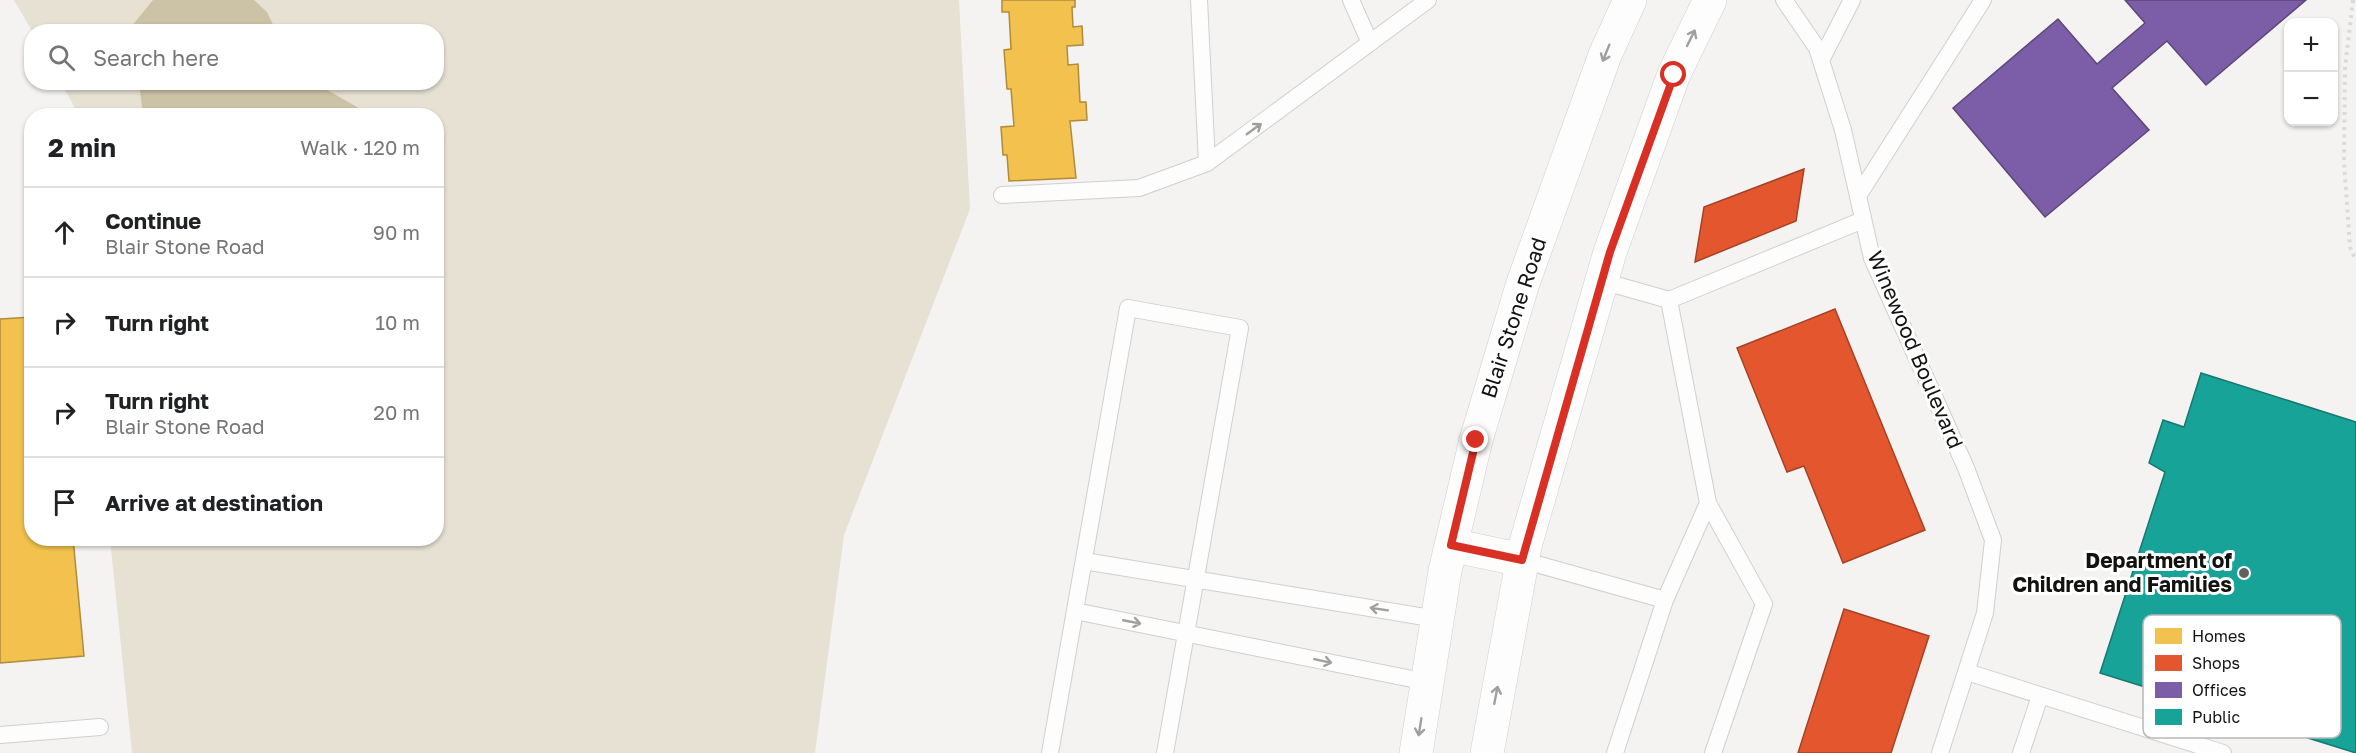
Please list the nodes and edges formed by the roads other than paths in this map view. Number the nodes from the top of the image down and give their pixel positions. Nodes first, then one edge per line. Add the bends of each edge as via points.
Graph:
1 (1199, 0) edge
2 (1351, 0) edge
3 (1428, 0) edge
4 (1630, 0) edge
5 (1710, 0) edge
6 (1784, 0) edge
7 (1852, 0) edge
8 (1983, 0) edge
9 (1370, 43) junction
10 (1821, 60) junction
11 (1207, 163) junction
12 (1002, 195) dead end
13 (1858, 196) junction
14 (1863, 220) junction
15 (1602, 281) junction
16 (1669, 300) junction
17 (1708, 503) junction
18 (1451, 545) junction
19 (1522, 560) junction
20 (1084, 561) junction
21 (1196, 579) junction
22 (1665, 600) junction
23 (1074, 611) junction
24 (1437, 619) junction
25 (1186, 633) junction
26 (1967, 672) junction
27 (1427, 682) junction
28 (2040, 696) junction
29 (100, 727) dead end
30 (2143, 728) edge
31 (0, 735) edge
32 (2175, 738) edge
33 (1050, 753) edge
34 (1165, 753) edge
35 (1416, 753) edge
36 (1487, 753) edge
37 (1615, 753) edge
38 (1713, 753) edge
39 (1940, 753) edge
40 (2021, 753) edge
41 (2223, 753) edge

1 - 11 lane
2 - 9 lane
3 - 9 lane
4 -> 18 main road, Blair Stone Road via 1605,55 1523,283 1476,440
15 -> 5 main road via 1674,75
6 - 10 lane, Winewood Boulevard
7 - 10 lane
8 - 13 lane
11 -> 9 lane
10 - 13 lane, Winewood Boulevard via 1844,130
11 - 12 lane via 1139,188
13 - 14 lane, Winewood Boulevard
14 - 16 lane
14 - 26 lane, Winewood Boulevard via 1872,258 1966,468 1993,540 1985,613
15 - 16 lane
15 - 19 main road
16 - 17 lane
17 - 22 lane
17 - 38 lane via 1764,604
18 - 19 main road
18 - 24 main road, Blair Stone Road
19 - 22 lane
36 -> 19 main road
20 - 21 lane
20 - 21 lane via 1128,308 1240,328
20 - 23 lane
24 -> 21 lane
21 - 25 lane
22 - 37 lane
23 -> 25 lane
23 - 33 lane
24 - 27 main road, Blair Stone Road
25 -> 27 lane
25 - 34 lane
26 - 28 lane
26 - 39 lane, Winewood Boulevard
27 -> 35 main road, Blair Stone Road
28 - 30 lane
28 - 40 lane
29 - 31 lane
32 - 41 lane

